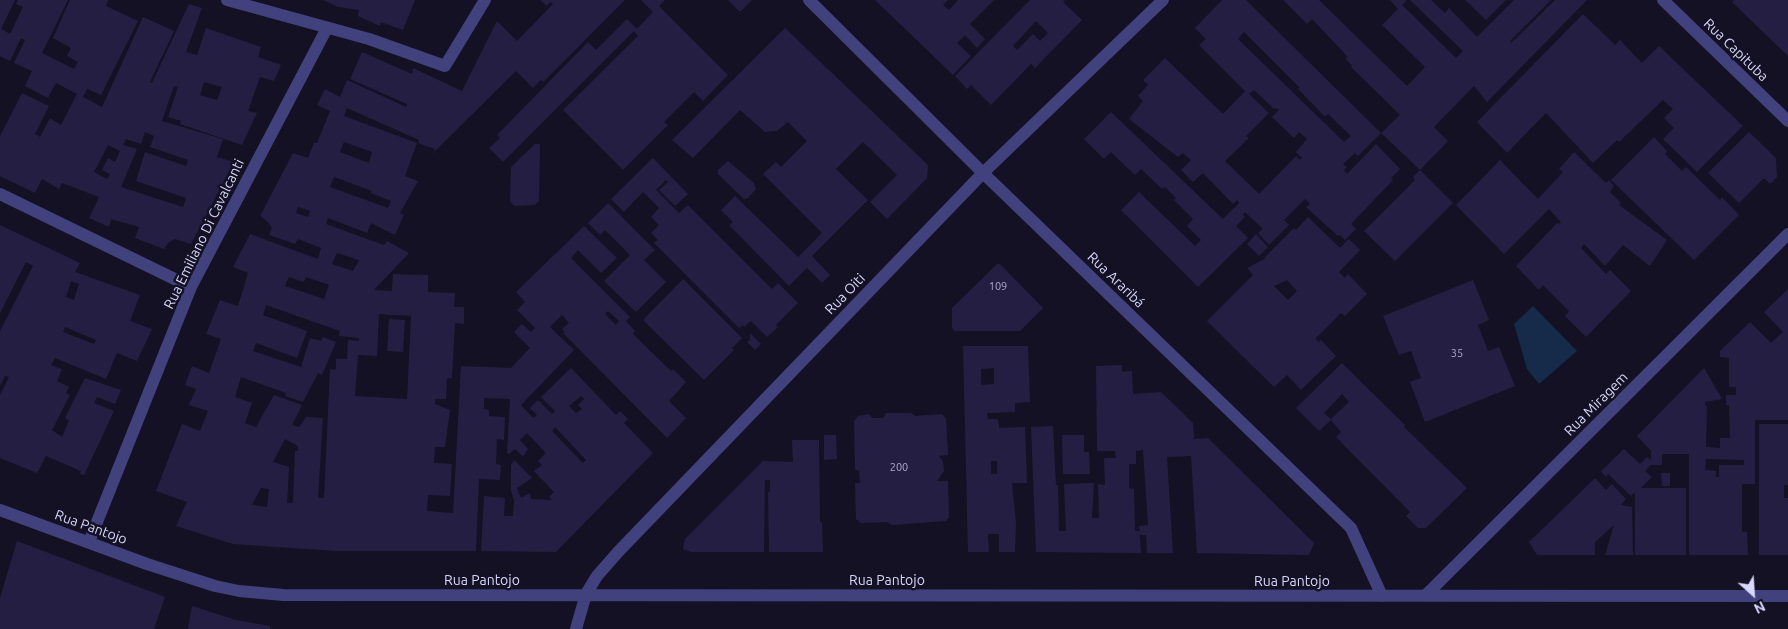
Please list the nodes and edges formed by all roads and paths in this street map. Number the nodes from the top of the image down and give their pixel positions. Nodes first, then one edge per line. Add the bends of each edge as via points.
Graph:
1 (227, 0) edge
2 (485, 0) edge
3 (809, 0) edge
4 (1163, 0) edge
5 (1663, 0) edge
6 (327, 28) junction
7 (1788, 121) edge
8 (983, 173) junction
9 (0, 194) edge
10 (1788, 234) edge
11 (191, 287) junction
12 (0, 510) edge
13 (89, 542) junction
14 (586, 594) junction
15 (1382, 596) junction
16 (1425, 596) junction
17 (1788, 596) edge
18 (576, 629) edge

1 - 6 street
2 - 6 street via 445,66
3 - 8 street, Rua Araribá
4 - 8 street, Rua Oiti
5 - 7 street, Rua Capituba
6 - 11 street, Rua Emiliano Di Cavalcanti
8 - 14 street, Rua Oiti via 618,552
8 - 15 street, Rua Araribá via 1351,528
9 - 11 street
10 - 16 street, Rua Miragem
11 - 13 street, Rua Emiliano Di Cavalcanti
12 - 13 street, Rua Pantojo
13 - 14 street, Rua Pantojo via 177,574 239,591 325,596
14 - 15 street, Rua Pantojo
14 - 18 street, Rua Oiti
15 - 16 street, Rua Pantojo
16 - 17 street, Rua Pantojo

